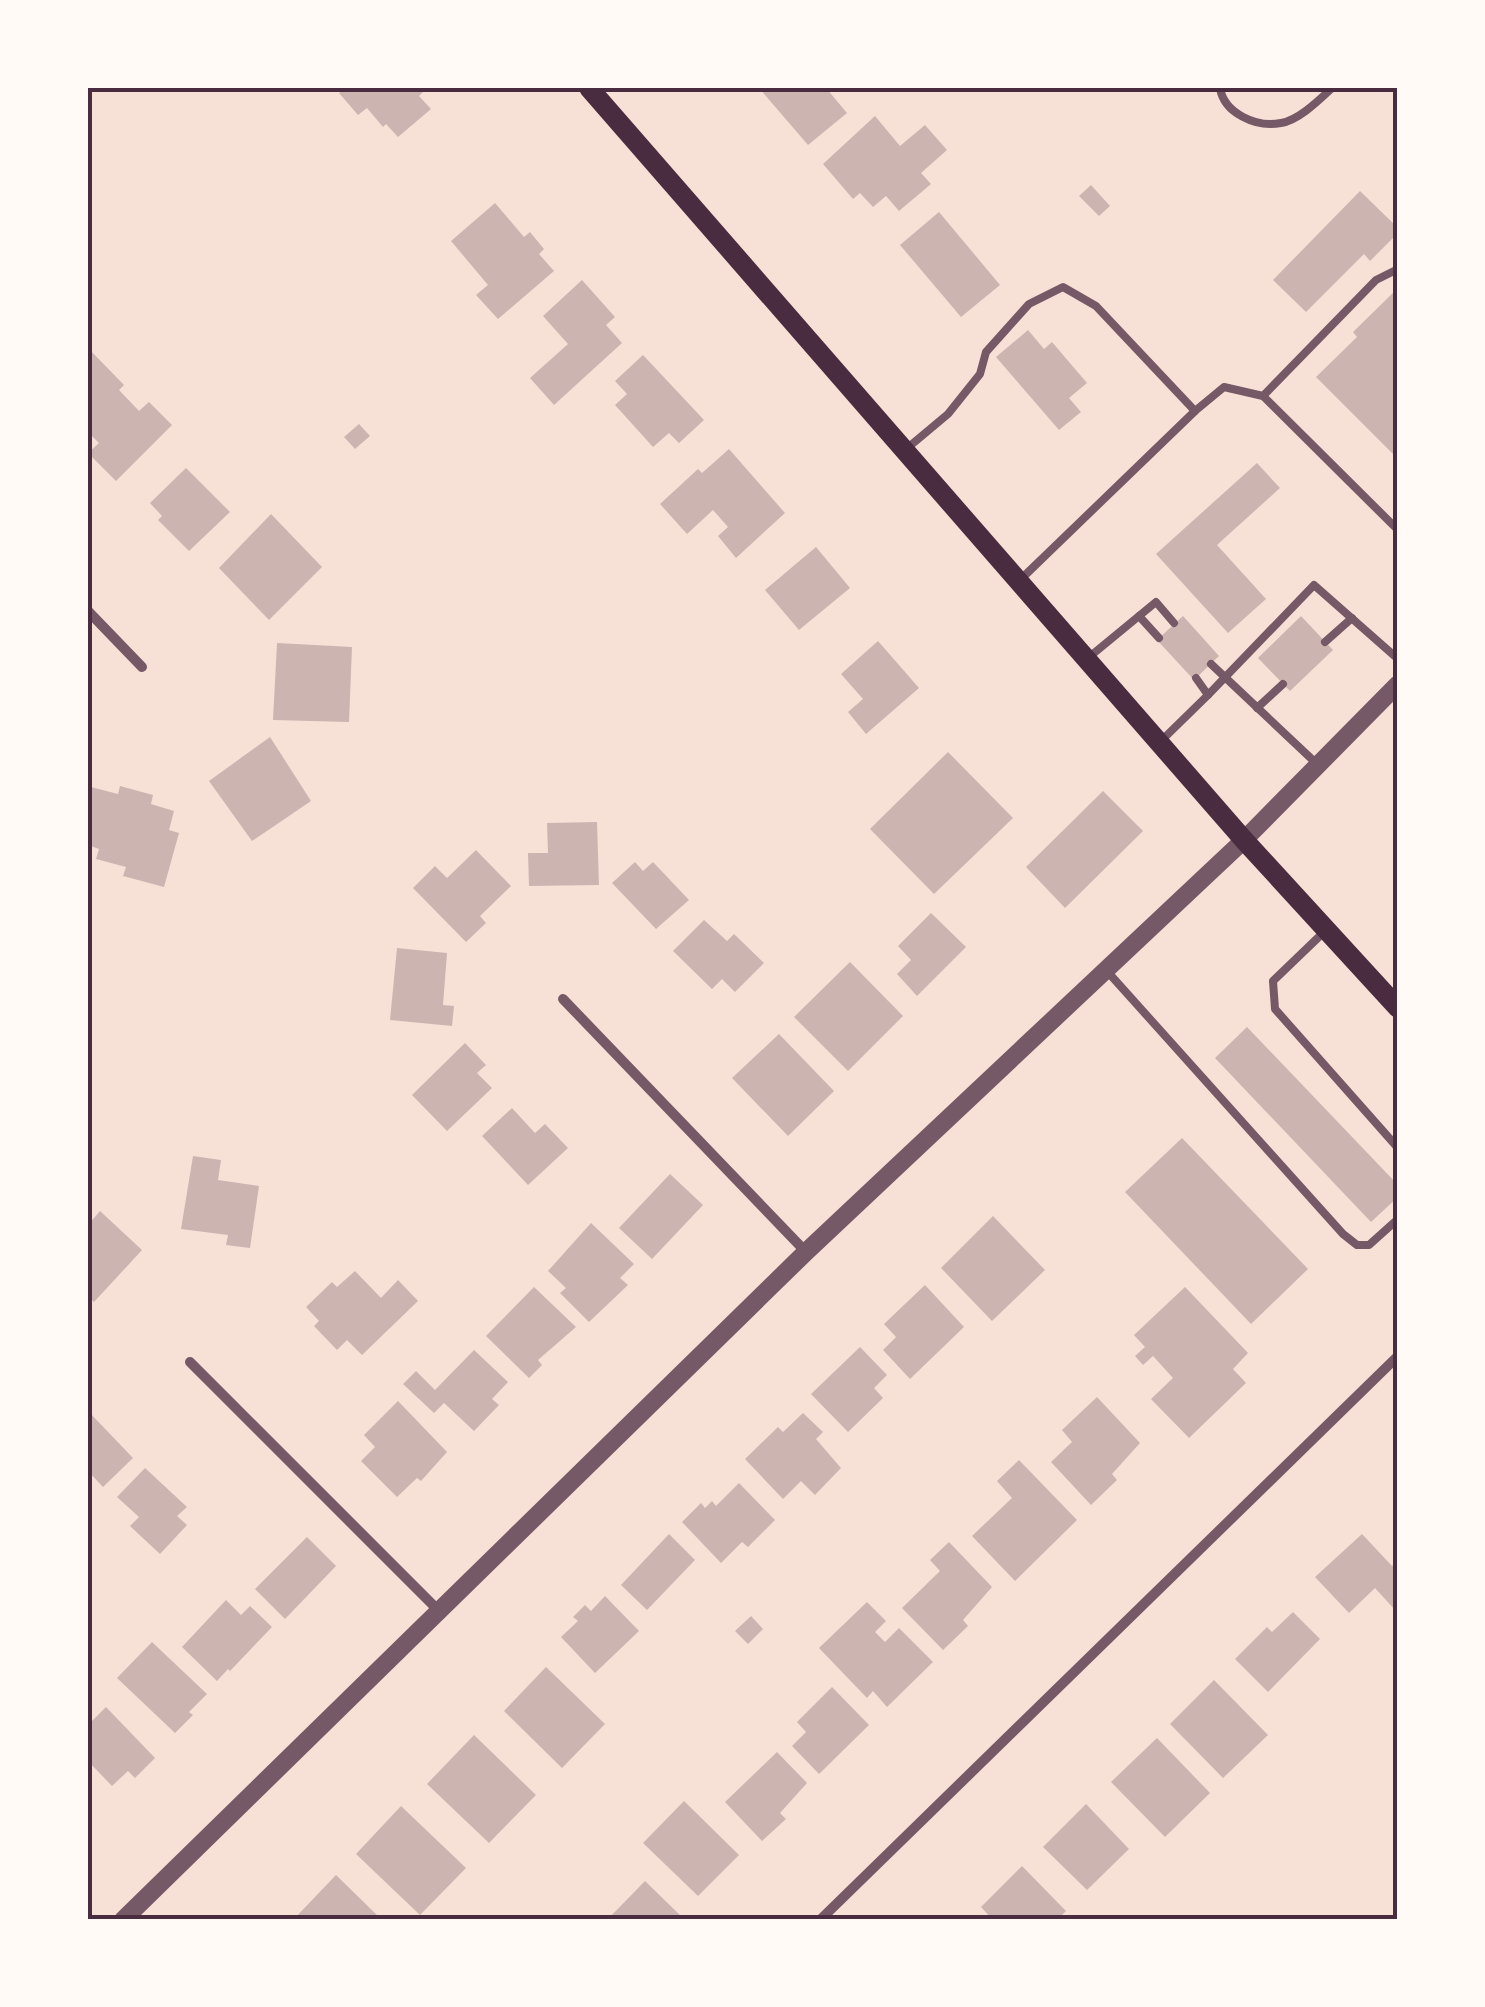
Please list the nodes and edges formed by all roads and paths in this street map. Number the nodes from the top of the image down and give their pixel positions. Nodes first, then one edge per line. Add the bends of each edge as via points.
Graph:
1 (589, 88) edge
2 (1220, 88) edge
3 (1332, 88) edge
4 (1398, 269) edge
5 (1263, 396) junction
6 (1195, 411) junction
7 (904, 451) junction
8 (1398, 530) edge
9 (1018, 582) junction
10 (88, 612) edge
11 (1138, 616) junction
12 (1352, 618) junction
13 (1174, 624) dead end
14 (1159, 638) dead end
15 (1326, 642) dead end
16 (1398, 658) edge
17 (1086, 659) junction
18 (1211, 664) dead end
19 (142, 667) dead end
20 (1196, 678) dead end
21 (1225, 678) junction
22 (1283, 684) dead end
23 (1398, 684) edge
24 (1208, 695) junction
25 (1256, 708) junction
26 (1160, 742) junction
27 (1318, 766) junction
28 (1244, 840) junction
29 (1326, 930) junction
30 (1106, 970) junction
31 (563, 999) dead end
32 (1398, 1008) edge
33 (1398, 1148) edge
34 (1398, 1219) edge
35 (806, 1252) junction
36 (1398, 1356) edge
37 (190, 1362) dead end
38 (438, 1610) junction
39 (123, 1920) edge
40 (820, 1920) edge

1 - 7 main road
2 - 3 lane via 1222,101 1242,118 1280,124
4 - 5 lane via 1376,280
5 - 6 lane via 1224,387
5 - 8 lane
6 - 7 lane via 1096,306 1063,287 1030,304 986,352 980,374 948,414
6 - 9 lane
7 - 9 main road
9 - 17 main road
10 - 19 street
11 - 13 lane via 1156,602
11 - 14 lane
11 - 17 lane
12 - 15 lane
12 - 16 lane
12 - 21 lane via 1314,585
17 - 26 main road
18 - 21 lane
20 - 24 lane
21 - 24 lane
21 - 25 lane
22 - 25 lane
23 - 27 street
24 - 26 lane
25 - 27 lane
26 - 28 main road
27 - 28 street
28 - 29 main road
28 - 30 street
29 - 32 main road
29 - 33 lane via 1274,981 1275,1010
30 - 34 lane via 1343,1234 1357,1245 1370,1244
30 - 35 street
31 - 35 street
35 - 38 street
36 - 40 street
37 - 38 street
38 - 39 street

